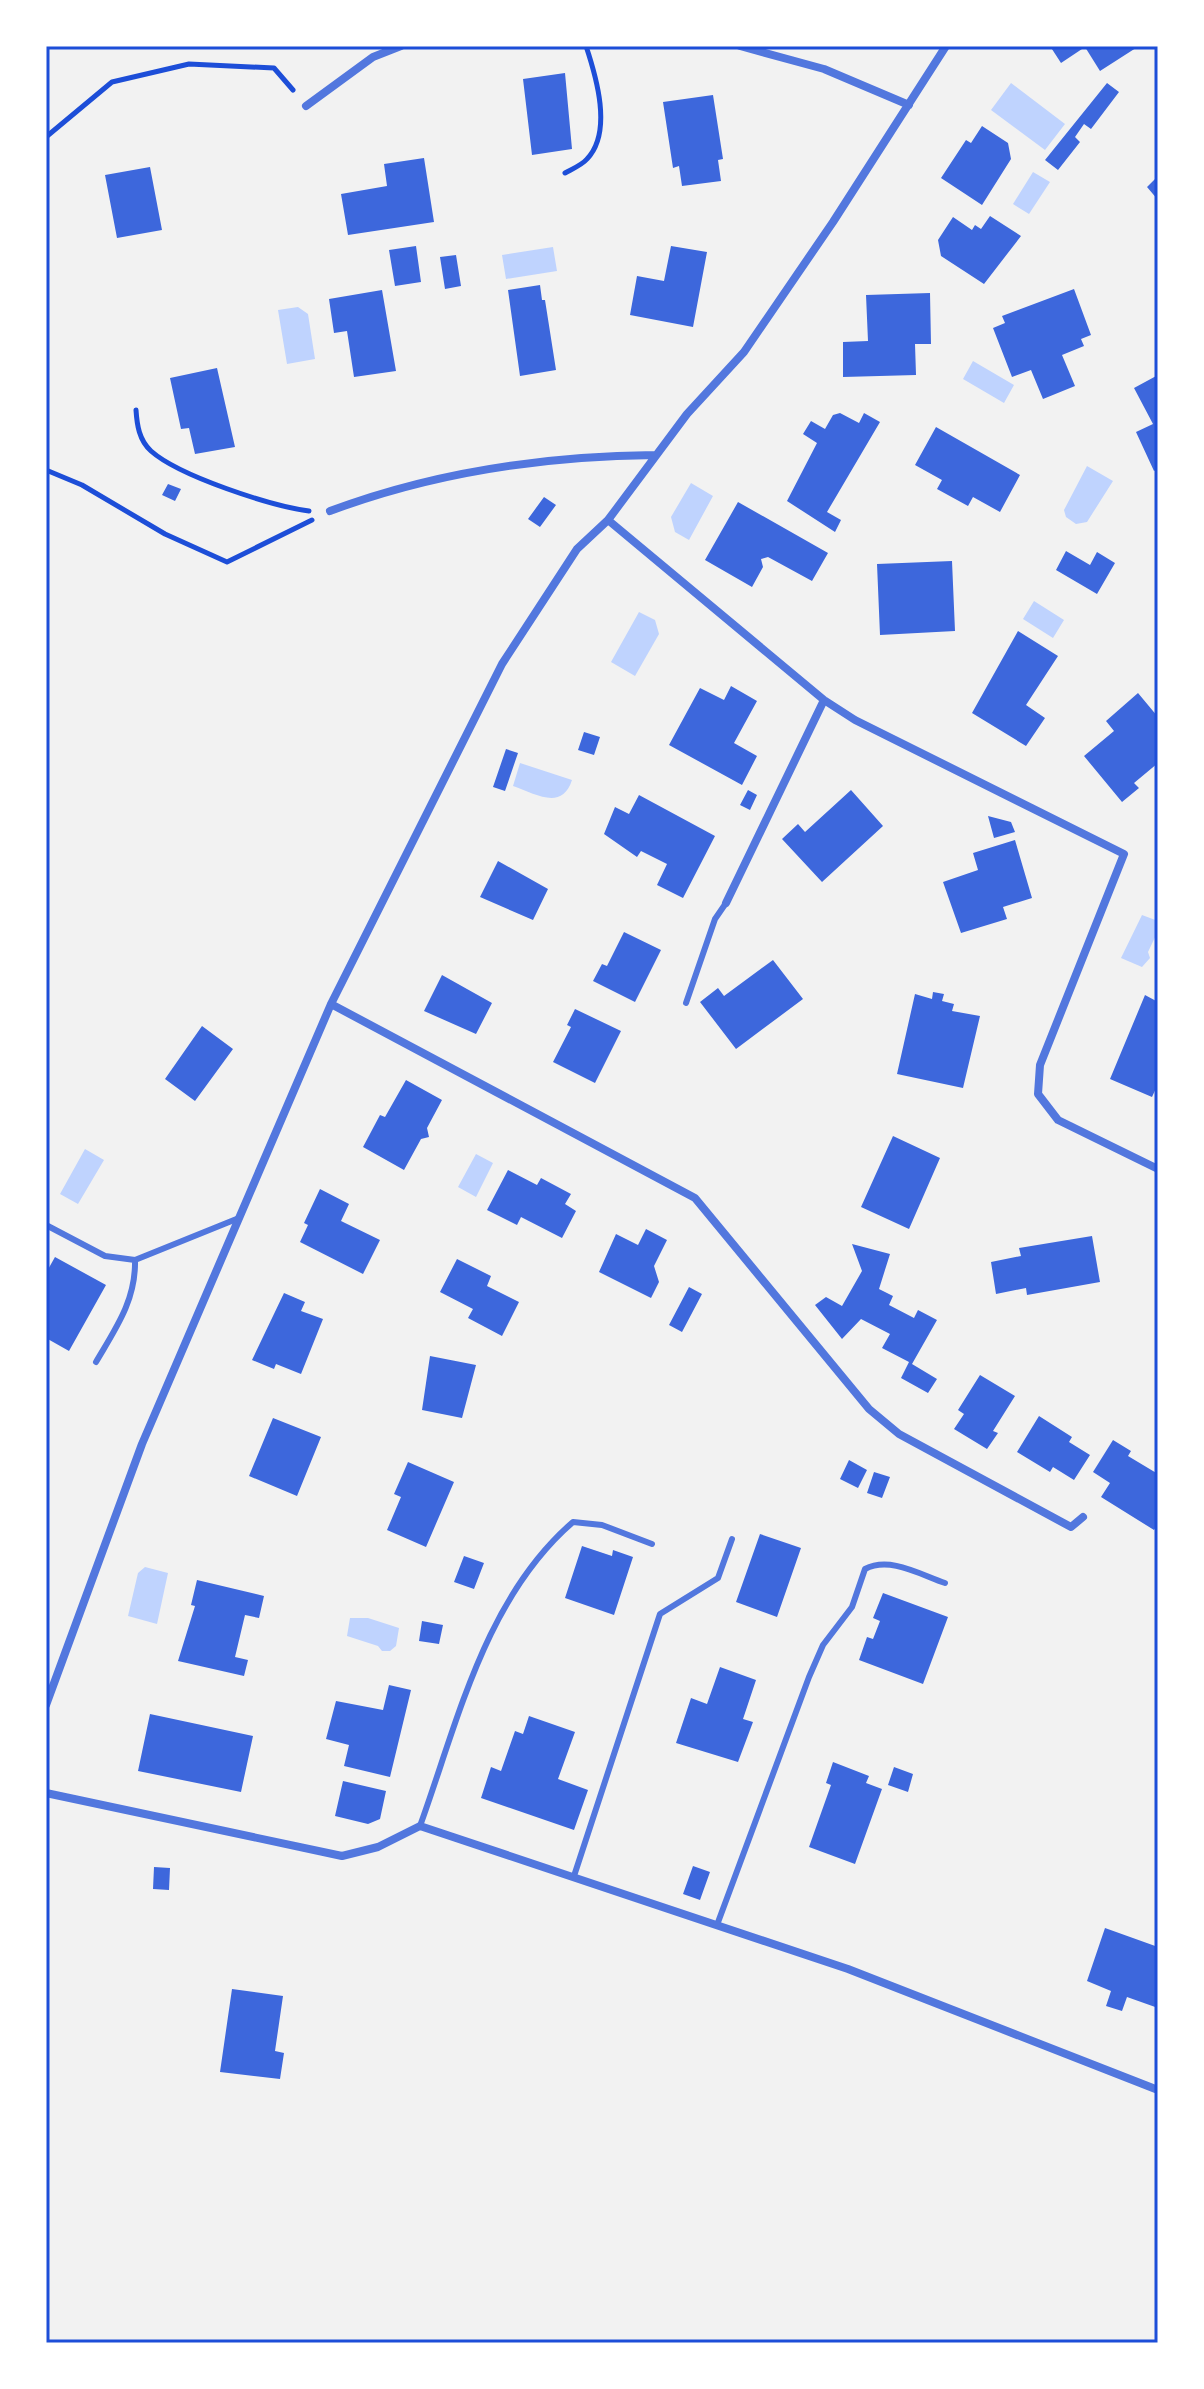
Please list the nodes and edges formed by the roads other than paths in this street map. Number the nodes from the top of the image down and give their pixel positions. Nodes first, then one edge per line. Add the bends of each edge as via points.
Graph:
1 (401, 46) edge
2 (740, 46) edge
3 (946, 46) edge
4 (909, 105) junction
5 (306, 106) road end
6 (655, 455) junction
7 (330, 511) road end
8 (608, 520) junction
9 (824, 700) junction
10 (726, 903) joint
11 (686, 1003) dead end
12 (331, 1004) junction
13 (1158, 1169) edge
14 (239, 1218) junction
15 (46, 1225) edge
16 (135, 1260) junction
17 (96, 1362) dead end
18 (1083, 1517) dead end
19 (732, 1539) dead end
20 (652, 1544) dead end
21 (945, 1583) dead end
22 (46, 1705) edge
23 (46, 1793) edge
24 (420, 1826) junction
25 (574, 1876) junction
26 (717, 1925) junction
27 (1158, 2090) edge

1 - 5 street via 373,57
2 - 4 street via 824,69
3 - 4 street
4 - 6 street via 744,352
6 - 7 street via 576,456 446,477
6 - 8 street
8 - 9 street
8 - 12 street via 569,560 502,664
9 - 10 street
9 - 13 street via 1124,854 1040,1065 1038,1094 1058,1120
10 - 11 lane via 715,919
12 - 14 street
12 - 18 street via 695,1198 869,1409 899,1434 1071,1527
14 - 16 lane
14 - 22 street via 142,1444
15 - 16 lane via 105,1256
16 - 17 lane via 136,1284
19 - 25 lane via 718,1578 660,1614
20 - 24 lane via 602,1525 573,1522 528,1569 485,1647
21 - 26 lane via 891,1564 865,1569 852,1607 823,1645 809,1677
23 - 24 street via 342,1856 378,1847
24 - 25 street
25 - 26 street
26 - 27 street via 848,1969

